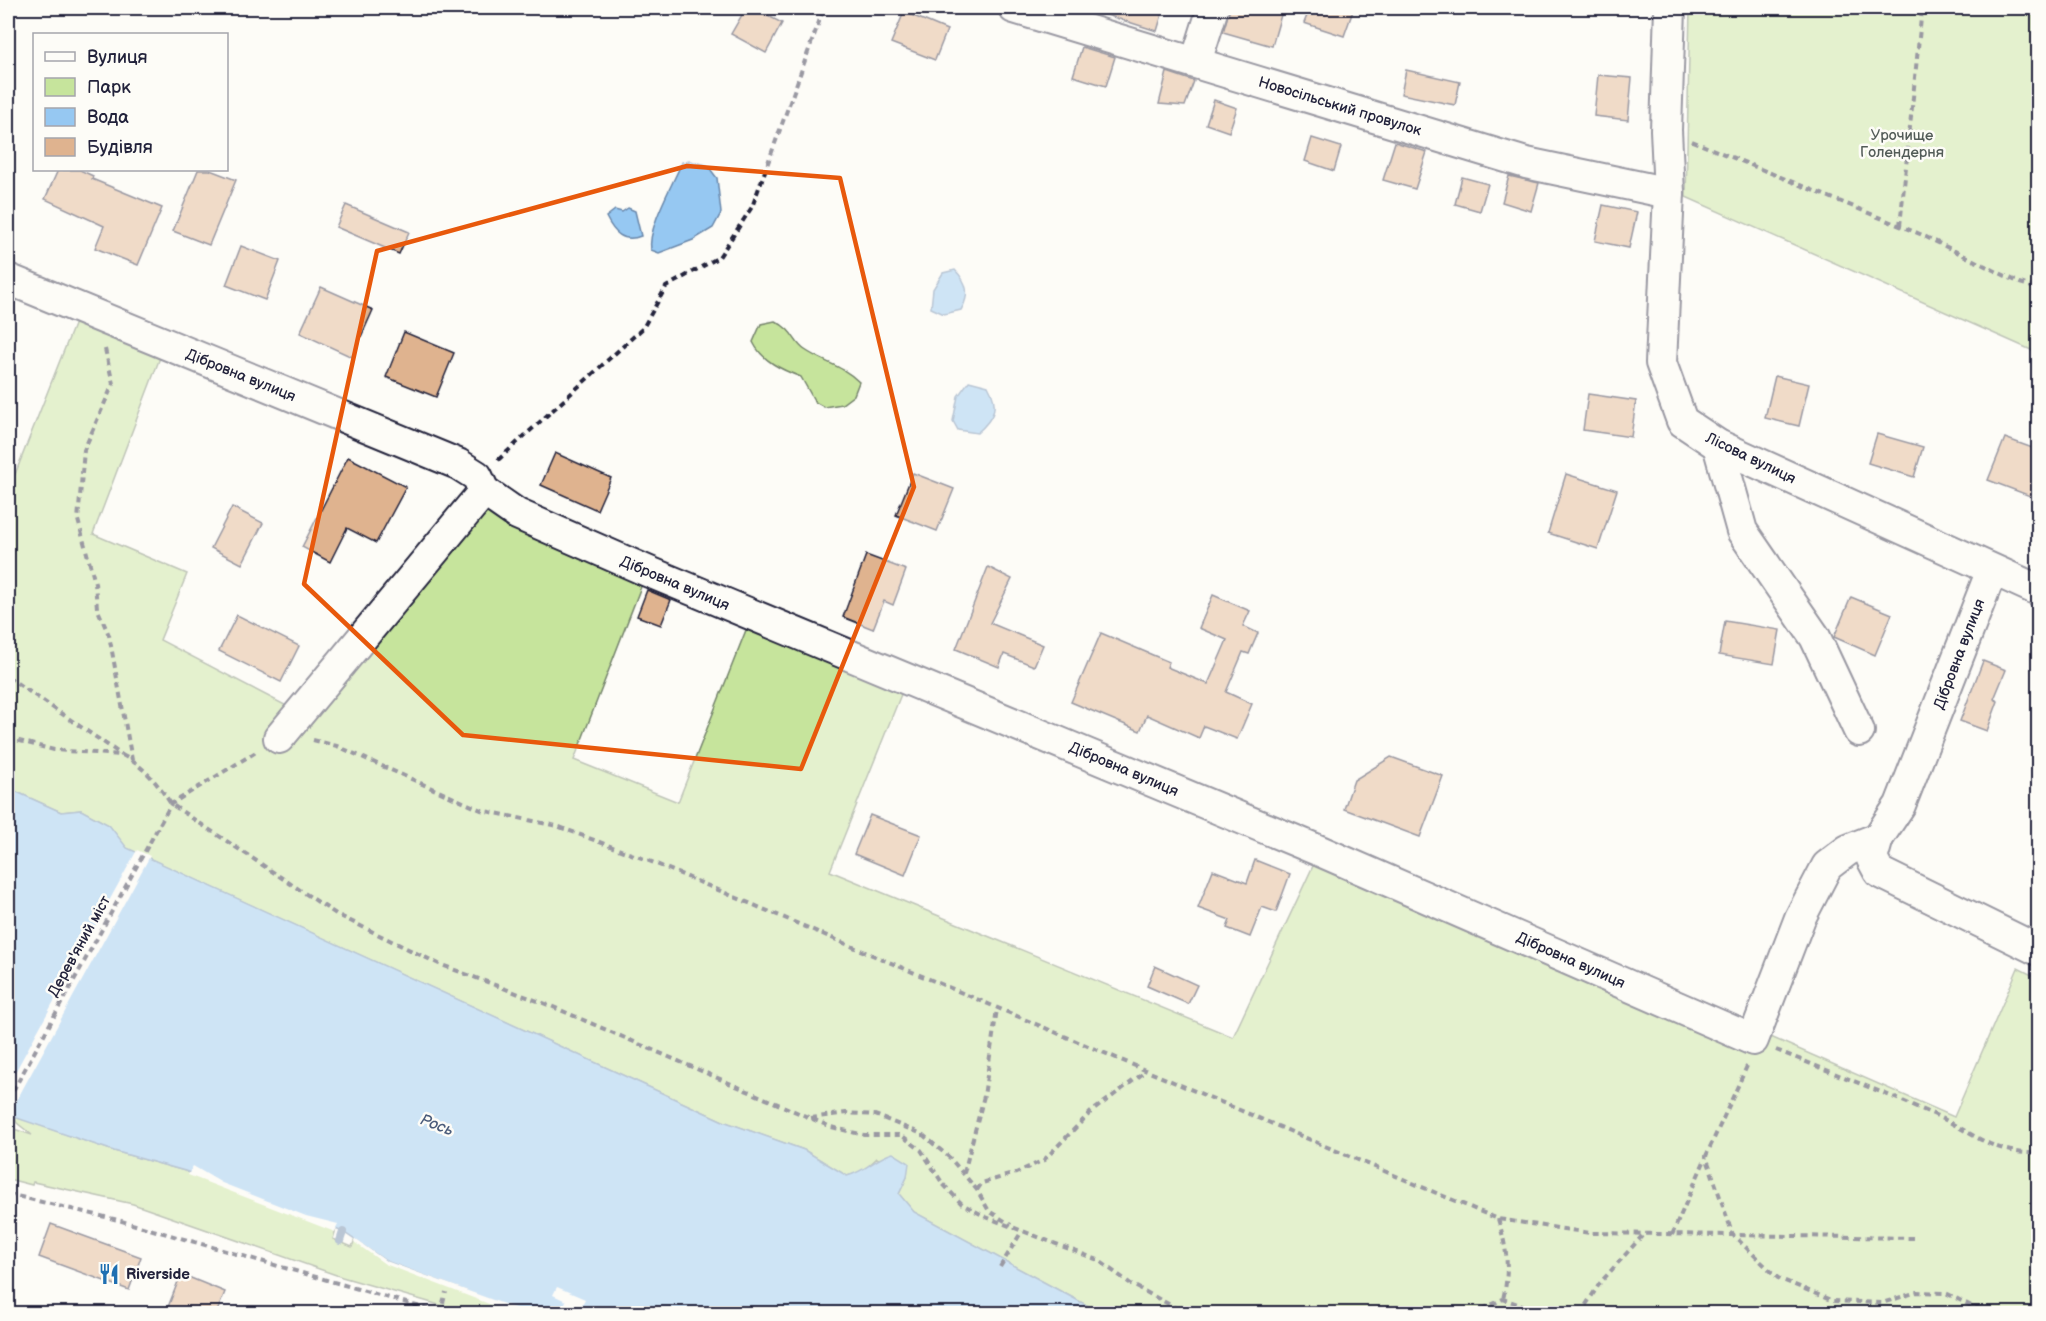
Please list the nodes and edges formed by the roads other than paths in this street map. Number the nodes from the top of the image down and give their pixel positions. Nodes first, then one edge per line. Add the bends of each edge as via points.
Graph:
1 (1014, 8) edge
2 (1213, 8) edge
3 (1670, 8) edge
4 (1196, 62) junction
5 (1669, 193) junction
6 (8, 279) edge
7 (1718, 445) junction
8 (484, 491) junction
9 (1992, 570) junction
10 (2038, 590) edge
11 (1859, 730) dead end
12 (279, 738) road end
13 (1878, 838) junction
14 (2038, 950) edge

1 - 4 street, Новосільський провулок
2 - 4 street
3 - 5 street, Лісова вулиця via 1666,130
4 - 5 street, Новосільський провулок via 1526,163
5 - 7 street, Лісова вулиця via 1661,363 1682,421
6 - 8 street, Дібровна вулиця via 458,464 477,476
7 - 9 street, Лісова вулиця
7 - 11 street via 1742,531 1815,637
8 - 12 street
8 - 13 street, Дібровна вулиця via 517,514 647,571 1320,850 1753,1040 1800,918 1827,866 1848,850
9 - 10 street, Лісова вулиця
9 - 13 street, Дібровна вулиця via 1900,805
13 - 14 street via 1872,859 1880,872

